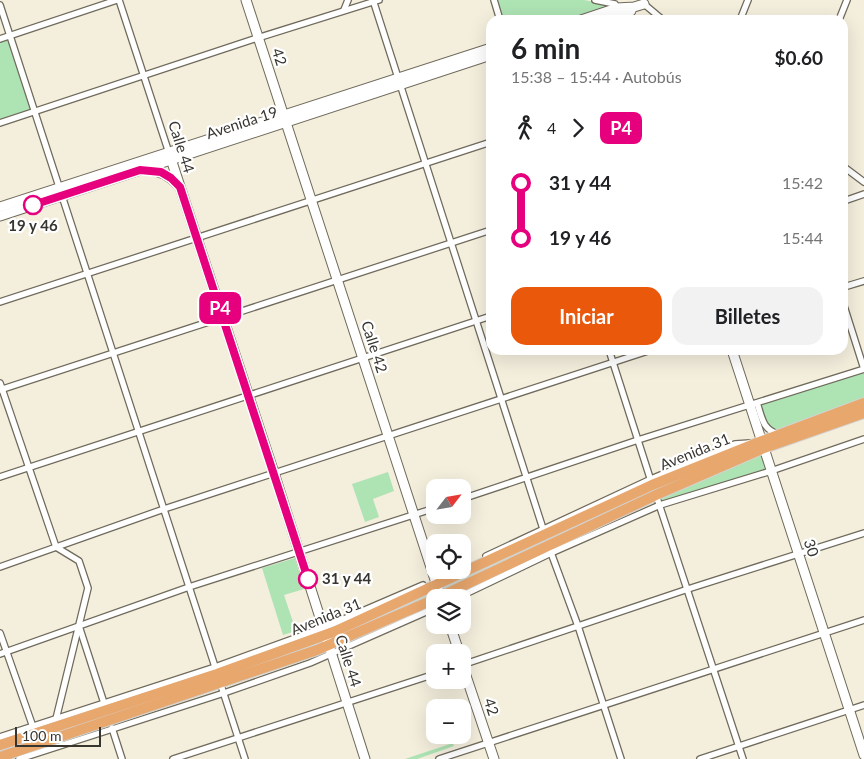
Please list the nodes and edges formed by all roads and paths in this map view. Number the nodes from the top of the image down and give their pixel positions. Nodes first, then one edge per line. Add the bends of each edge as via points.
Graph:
1 (118, 0) edge
2 (246, 0) edge
3 (348, 0) edge
4 (494, 0) edge
5 (595, 0) edge
6 (748, 0) edge
7 (847, 0) edge
8 (376, 1) edge
9 (645, 2) edge
10 (0, 5) edge
11 (344, 10) junction
12 (619, 14) edge
13 (498, 15) edge
14 (658, 15) edge
15 (742, 15) edge
16 (841, 15) edge
17 (10, 35) junction
18 (258, 38) junction
19 (0, 39) edge
20 (486, 50) edge
21 (486, 56) edge
22 (144, 76) junction
23 (399, 82) junction
24 (35, 112) junction
25 (285, 119) junction
26 (0, 123) edge
27 (486, 144) edge
28 (170, 157) junction
29 (426, 163) junction
30 (140, 170) junction
31 (848, 170) edge
32 (864, 182) edge
33 (180, 187) junction
34 (61, 192) junction
35 (864, 194) edge
36 (848, 200) edge
37 (312, 201) junction
38 (0, 208) edge
39 (0, 216) edge
40 (486, 232) edge
41 (196, 238) junction
42 (451, 243) junction
43 (87, 274) junction
44 (337, 280) junction
45 (864, 281) edge
46 (848, 286) edge
47 (0, 302) edge
48 (223, 317) junction
49 (486, 318) edge
50 (848, 319) edge
51 (476, 321) junction
52 (113, 352) junction
53 (486, 352) edge
54 (487, 355) edge
55 (611, 355) edge
56 (636, 355) edge
57 (734, 355) edge
58 (363, 358) junction
59 (613, 362) junction
60 (864, 369) edge
61 (1, 387) edge
62 (249, 396) junction
63 (501, 398) junction
64 (864, 403) edge
65 (753, 404) junction
66 (864, 413) edge
67 (138, 430) junction
68 (780, 435) junction
69 (388, 436) junction
70 (864, 439) edge
71 (638, 440) junction
72 (763, 444) junction
73 (28, 467) junction
74 (771, 471) junction
75 (274, 473) junction
76 (0, 477) edge
77 (526, 478) junction
78 (653, 486) junction
79 (471, 496) edge
80 (660, 505) junction
81 (164, 509) junction
82 (426, 511) edge
83 (414, 515) junction
84 (864, 533) edge
85 (547, 540) junction
86 (56, 547) junction
87 (299, 552) junction
88 (798, 554) junction
89 (471, 564) edge
90 (0, 567) edge
91 (442, 579) edge
92 (436, 583) junction
93 (189, 587) junction
94 (437, 589) edge
95 (453, 589) edge
96 (471, 589) edge
97 (688, 590) junction
98 (426, 602) edge
99 (426, 611) edge
100 (864, 620) edge
101 (79, 626) junction
102 (578, 626) junction
103 (0, 633) edge
104 (824, 633) junction
105 (327, 641) junction
106 (3, 653) edge
107 (471, 661) edge
108 (715, 668) junction
109 (218, 674) junction
110 (426, 677) edge
111 (471, 689) edge
112 (224, 693) junction
113 (104, 703) junction
114 (347, 703) junction
115 (603, 705) junction
116 (864, 705) edge
117 (849, 709) junction
118 (56, 720) junction
119 (33, 727) junction
120 (112, 728) junction
121 (0, 737) edge
122 (238, 738) junction
123 (488, 742) junction
124 (0, 745) edge
125 (739, 746) junction
126 (864, 754) edge
127 (0, 757) edge
128 (19, 759) edge
129 (122, 759) edge
130 (173, 759) edge
131 (245, 759) edge
132 (366, 759) edge
133 (439, 759) edge
134 (494, 759) edge
135 (621, 759) edge
136 (700, 759) edge
137 (743, 759) edge

1 - 17 street
1 - 22 street, Calle 44
2 - 18 main road, 42
3 - 11 street
4 - 13 street
5 - 12 street via 615,4
6 - 15 street
7 - 16 street
8 - 11 street
8 - 23 street
9 - 12 main road
9 - 14 street
10 - 17 street
11 - 18 street
17 - 19 street
17 - 24 street
18 - 22 street
18 - 25 main road, 42
20 - 23 main road, Avenida 19
21 - 23 main road, Avenida 19
22 - 24 street
22 - 28 street, Calle 44
23 - 25 main road, Avenida 19
23 - 29 street
24 - 26 street
24 - 34 street
25 - 28 main road, Avenida 19
25 - 37 main road, Calle 42
27 - 29 street
28 - 30 main road, Avenida 19
28 - 33 main road, Calle 44
28 - 34 main road, Avenida 19
29 - 37 street
29 - 42 street
30 - 33 main road via 161,172
30 - 34 main road, Avenida 19
31 - 32 street
33 - 41 main road, Calle 44
34 - 38 main road, Avenida 19
34 - 39 main road, Avenida 19
34 - 43 street
35 - 36 street
37 - 41 street
37 - 44 main road, Calle 42
40 - 42 street
41 - 43 street
41 - 48 main road, Calle 44
42 - 44 street
42 - 51 street
43 - 47 street
43 - 52 street
44 - 48 street
44 - 58 main road, Calle 42
45 - 46 street
48 - 52 street
48 - 62 main road, Calle 44
49 - 51 street
50 - 60 street
51 - 53 street
51 - 58 street
52 - 61 street
52 - 67 street
54 - 63 street
55 - 59 street
56 - 59 street
57 - 65 main road, 30
58 - 62 street
58 - 69 main road, Calle 42
59 - 63 street
59 - 71 street
60 - 65 street
61 - 73 street
62 - 67 street
62 - 75 main road, Calle 44
63 - 69 street
63 - 77 street
64 - 68 main road, Avenida 31
65 - 68 street via 770,431
65 - 71 street
65 - 72 main road, 30
66 - 72 main road, Avenida 31
67 - 73 street
67 - 81 street
68 - 72 main road, Avenida 31
69 - 75 street
69 - 83 main road, Calle 42
70 - 74 street, Avenida 31
71 - 77 street
71 - 78 street
72 - 74 main road, 30
72 - 78 main road, Avenida 31
72 - 78 street, Avenida 31 via 735,444
73 - 76 street
73 - 86 street
74 - 80 street, Avenida 31
74 - 88 main road, 30
75 - 81 street
75 - 87 main road, Calle 44
77 - 79 street
77 - 85 street
78 - 80 street
78 - 85 main road, Avenida 31
78 - 85 street, Avenida 31
80 - 85 street, Avenida 31
80 - 97 street
81 - 86 street
81 - 93 street
82 - 83 street
83 - 87 street
83 - 92 main road, Calle 42
84 - 88 street
85 - 89 street, Avenida 31
85 - 92 main road, Avenida 31
85 - 95 main road, Avenida 31
85 - 96 street, Avenida 31
85 - 102 street
86 - 90 street
86 - 101 street via 79,561 88,588
87 - 93 street
87 - 105 main road, Calle 44
88 - 97 street
88 - 104 main road, 30
91 - 92 street, Avenida 31
92 - 94 main road
92 - 105 main road, Avenida 31
93 - 101 street
93 - 109 street
97 - 102 street
97 - 108 street
98 - 105 main road, Avenida 31
99 - 105 street, Avenida 31
100 - 104 street
101 - 106 street
101 - 113 street
101 - 118 street
102 - 107 street
102 - 115 street
103 - 106 street
104 - 108 street
104 - 117 main road, 30
105 - 109 main road, Avenida 31
105 - 112 street, Avenida 31
105 - 114 main road, Calle 44
106 - 119 street
108 - 115 street
108 - 125 street
109 - 112 street
109 - 113 street, Avenida 31
109 - 124 main road, Avenida 31
109 - 127 main road, Avenida 31
110 - 114 street
111 - 123 main road, 42
112 - 120 street, Avenida 31
112 - 122 street
113 - 118 street, Avenida 31
114 - 122 street
114 - 132 main road, Calle 44
115 - 123 street
115 - 135 street
116 - 117 street
117 - 125 street
117 - 126 main road, 30
118 - 119 street, Avenida 31
119 - 121 street, Avenida 31
120 - 128 street, Avenida 31
120 - 129 street
122 - 130 street
122 - 131 street
123 - 133 street
123 - 134 main road, 42
125 - 136 street
125 - 137 street

